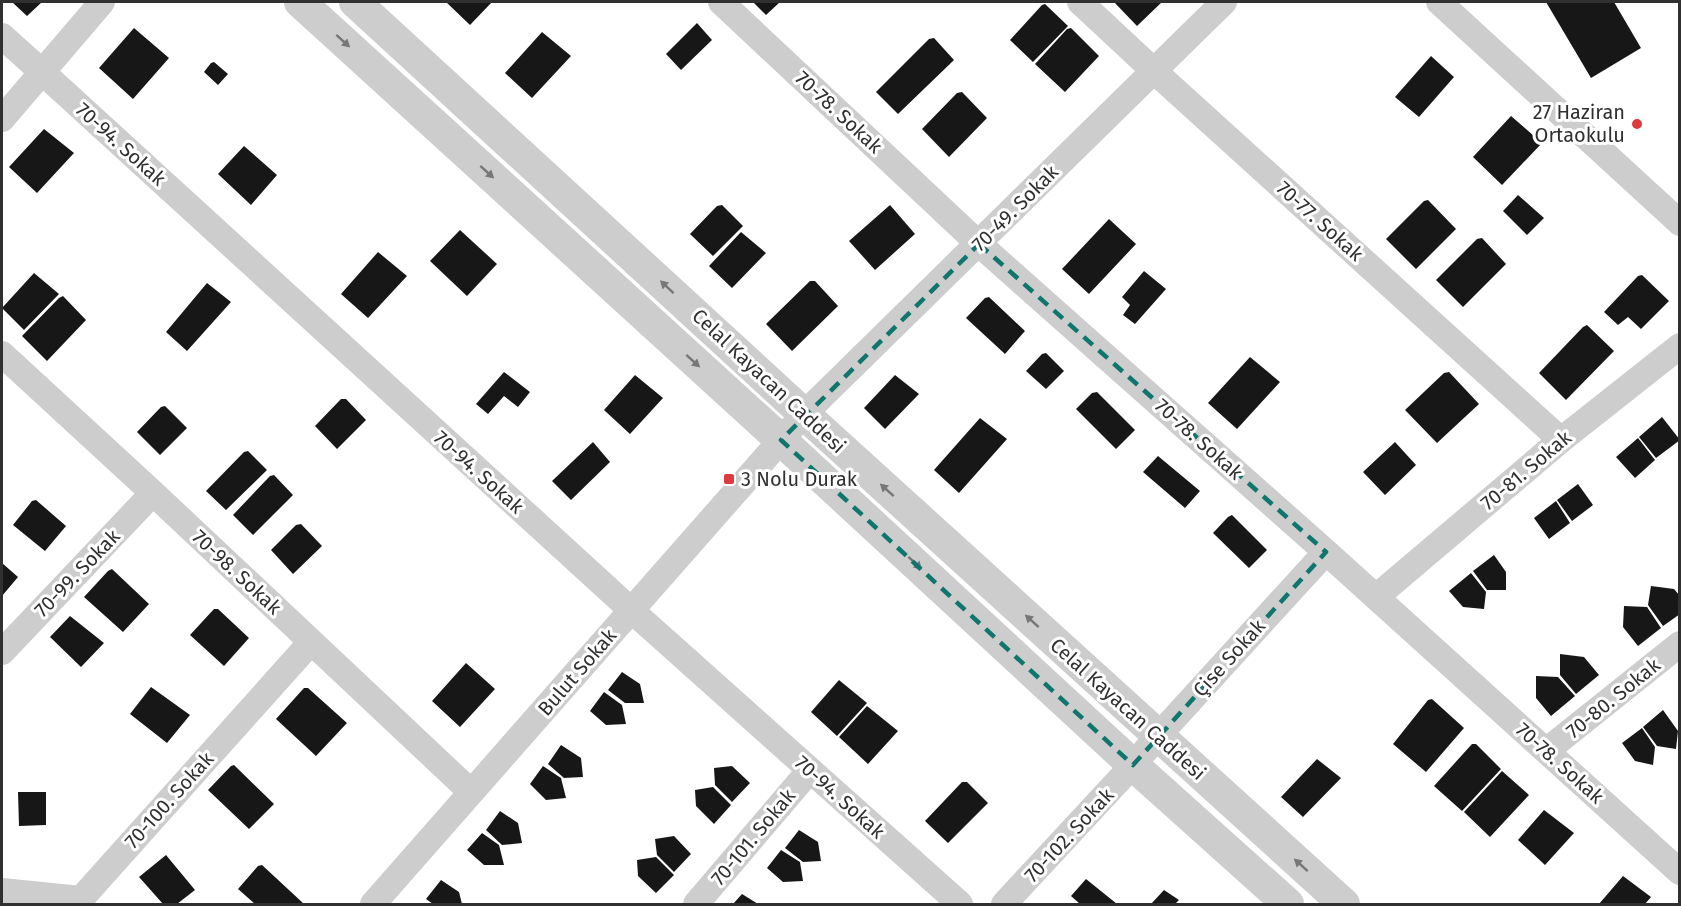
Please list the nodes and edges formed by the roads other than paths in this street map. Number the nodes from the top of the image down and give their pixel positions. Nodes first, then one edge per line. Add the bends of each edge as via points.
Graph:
1 (102, 2) edge
2 (300, 2) edge
3 (355, 2) edge
4 (721, 2) edge
5 (1080, 2) edge
6 (1224, 2) edge
7 (1439, 2) edge
8 (2, 36) edge
9 (1154, 70) junction
10 (41, 71) junction
11 (2, 119) edge
12 (1680, 223) edge
13 (979, 244) junction
14 (1680, 346) edge
15 (2, 354) edge
16 (804, 414) junction
17 (781, 440) junction
18 (1561, 440) junction
19 (153, 493) junction
20 (1326, 552) junction
21 (1376, 597) junction
22 (631, 610) junction
23 (311, 642) junction
24 (1680, 644) edge
25 (2, 652) edge
26 (1158, 736) junction
27 (1546, 751) junction
28 (1134, 765) junction
29 (810, 771) junction
30 (471, 792) junction
31 (1680, 872) edge
32 (2, 891) edge
33 (373, 904) edge
34 (696, 904) edge
35 (960, 904) edge
36 (1004, 904) edge
37 (1288, 904) edge
38 (1344, 904) edge

1 - 10 street
2 -> 17 street, Celal Kayacan Caddesi
16 -> 3 street, Celal Kayacan Caddesi
4 - 13 street, 70-78. Sokak
5 - 9 street, 70-77. Sokak
6 - 9 street, 70-49. Sokak
7 - 12 street
8 - 10 street, 70-94. Sokak
9 - 13 street, 70-49. Sokak
9 - 18 street, 70-77. Sokak
10 - 11 street
10 - 22 street, 70-94. Sokak
13 - 16 street, 70-49. Sokak
13 - 20 street, 70-78. Sokak
14 - 18 street, 70-81. Sokak
15 - 19 street, 70-98. Sokak
16 - 17 street, 70-49. Sokak
26 -> 16 street, Celal Kayacan Caddesi
17 - 22 street, Bulut Sokak
17 -> 28 street, Celal Kayacan Caddesi
18 - 21 street, 70-81. Sokak
19 - 23 street, 70-98. Sokak
19 - 25 street, 70-99. Sokak
20 - 21 street, 70-78. Sokak
20 - 26 street, Çise Sokak
21 - 27 street, 70-78. Sokak
22 - 29 street, 70-94. Sokak
22 - 30 street, Bulut Sokak
23 - 30 street, 70-98. Sokak
23 - 32 street, 70-100. Sokak via 81,899
24 - 27 street, 70-80. Sokak
26 - 28 street, Çise Sokak
38 -> 26 street, Celal Kayacan Caddesi
27 - 31 street, 70-78. Sokak
28 - 36 street, 70-102. Sokak
28 - 37 street, Celal Kayacan Caddesi
29 - 34 street, 70-101. Sokak
29 - 35 street, 70-94. Sokak
30 - 33 street, Bulut Sokak

